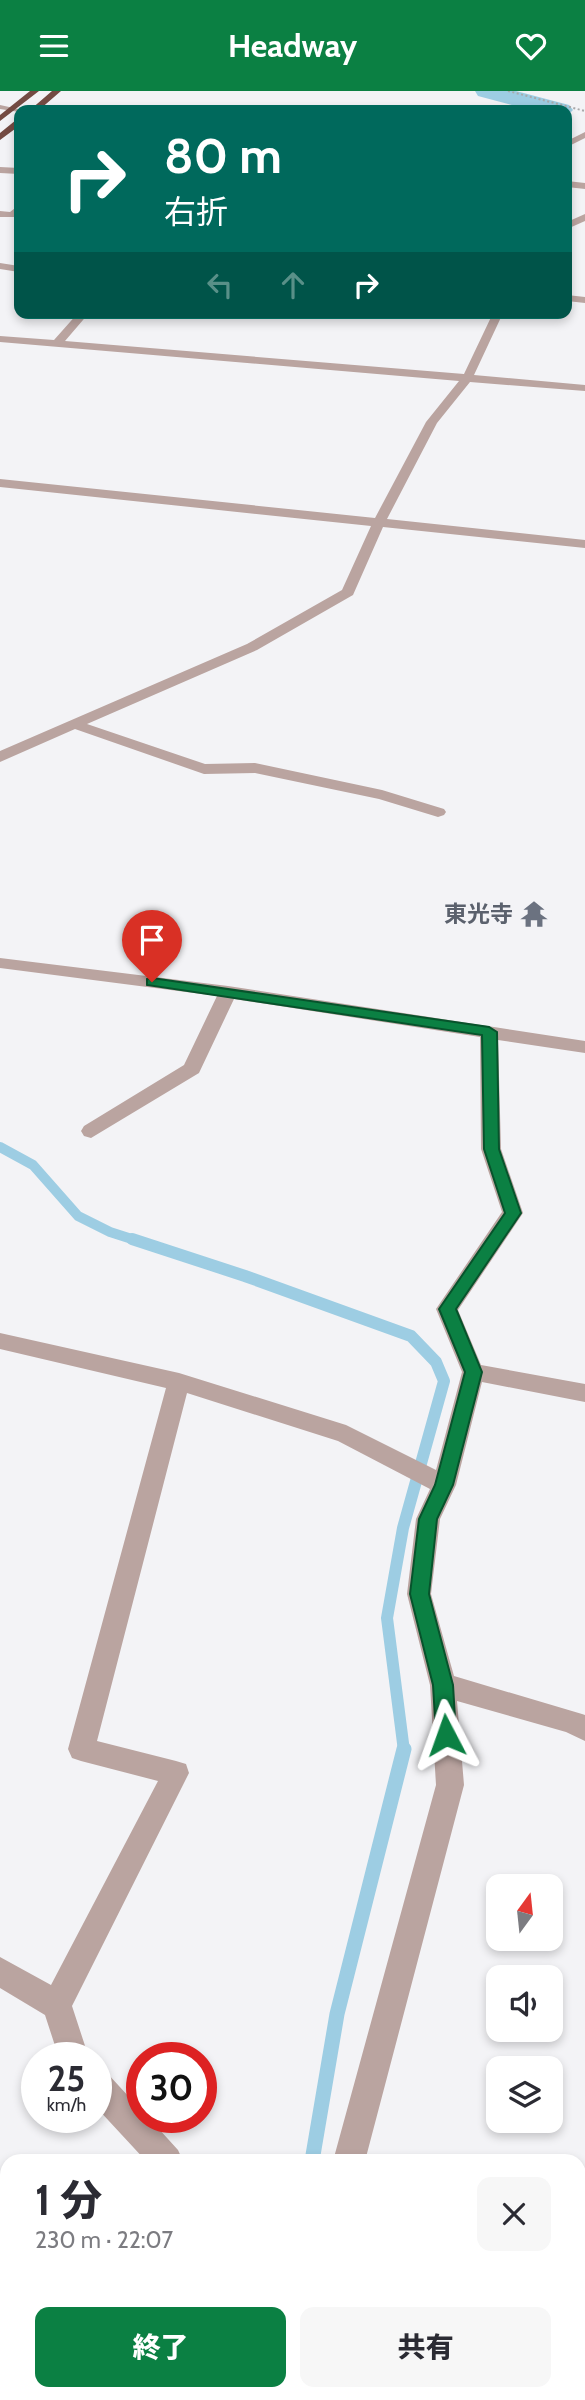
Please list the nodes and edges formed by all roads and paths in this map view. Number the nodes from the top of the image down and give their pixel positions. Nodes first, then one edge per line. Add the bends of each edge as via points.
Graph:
1 (35, 91) edge
2 (57, 91) edge
3 (508, 91) edge
4 (21, 105) edge
5 (40, 105) edge
6 (562, 105) edge
7 (14, 126) edge
8 (0, 137) edge
9 (79, 319) edge
10 (495, 319) edge
11 (0, 339) edge
12 (57, 344) junction
13 (468, 377) junction
14 (585, 388) edge
15 (0, 483) edge
16 (379, 522) junction
17 (585, 544) edge
18 (74, 724) junction
19 (0, 757) edge
20 (438, 812) dead end
21 (0, 963) edge
22 (228, 992) junction
23 (489, 1032) junction
24 (585, 1047) edge
25 (91, 1131) dead end
26 (0, 1341) edge
27 (473, 1372) junction
28 (179, 1382) junction
29 (585, 1393) edge
30 (444, 1485) junction
31 (443, 1685) junction
32 (585, 1729) edge
33 (0, 1972) edge
34 (57, 2005) junction
35 (69, 2042) edge
36 (112, 2101) edge
37 (161, 2154) edge
38 (351, 2154) edge

1 - 4 highway
2 - 5 highway
3 - 6 path
7 - 8 highway
9 - 12 street
10 - 13 street
11 - 12 street
12 - 13 street
13 - 14 street
13 - 16 street via 432,422
15 - 16 street
16 - 17 street
16 - 18 street via 348,593 252,647
18 - 19 street
18 - 20 street via 204,769 255,768
21 - 22 street
22 - 23 street
22 - 25 street via 191,1069
23 - 24 street
23 - 27 street via 491,1149 513,1213 447,1309
26 - 28 street
27 - 29 street
27 - 30 street
28 - 30 street via 346,1434
28 - 34 street via 81,1749 176,1773
30 - 31 street via 428,1519 419,1594
31 - 32 street via 573,1721
31 - 38 street via 450,1785
33 - 34 street
34 - 35 street
36 - 37 street

